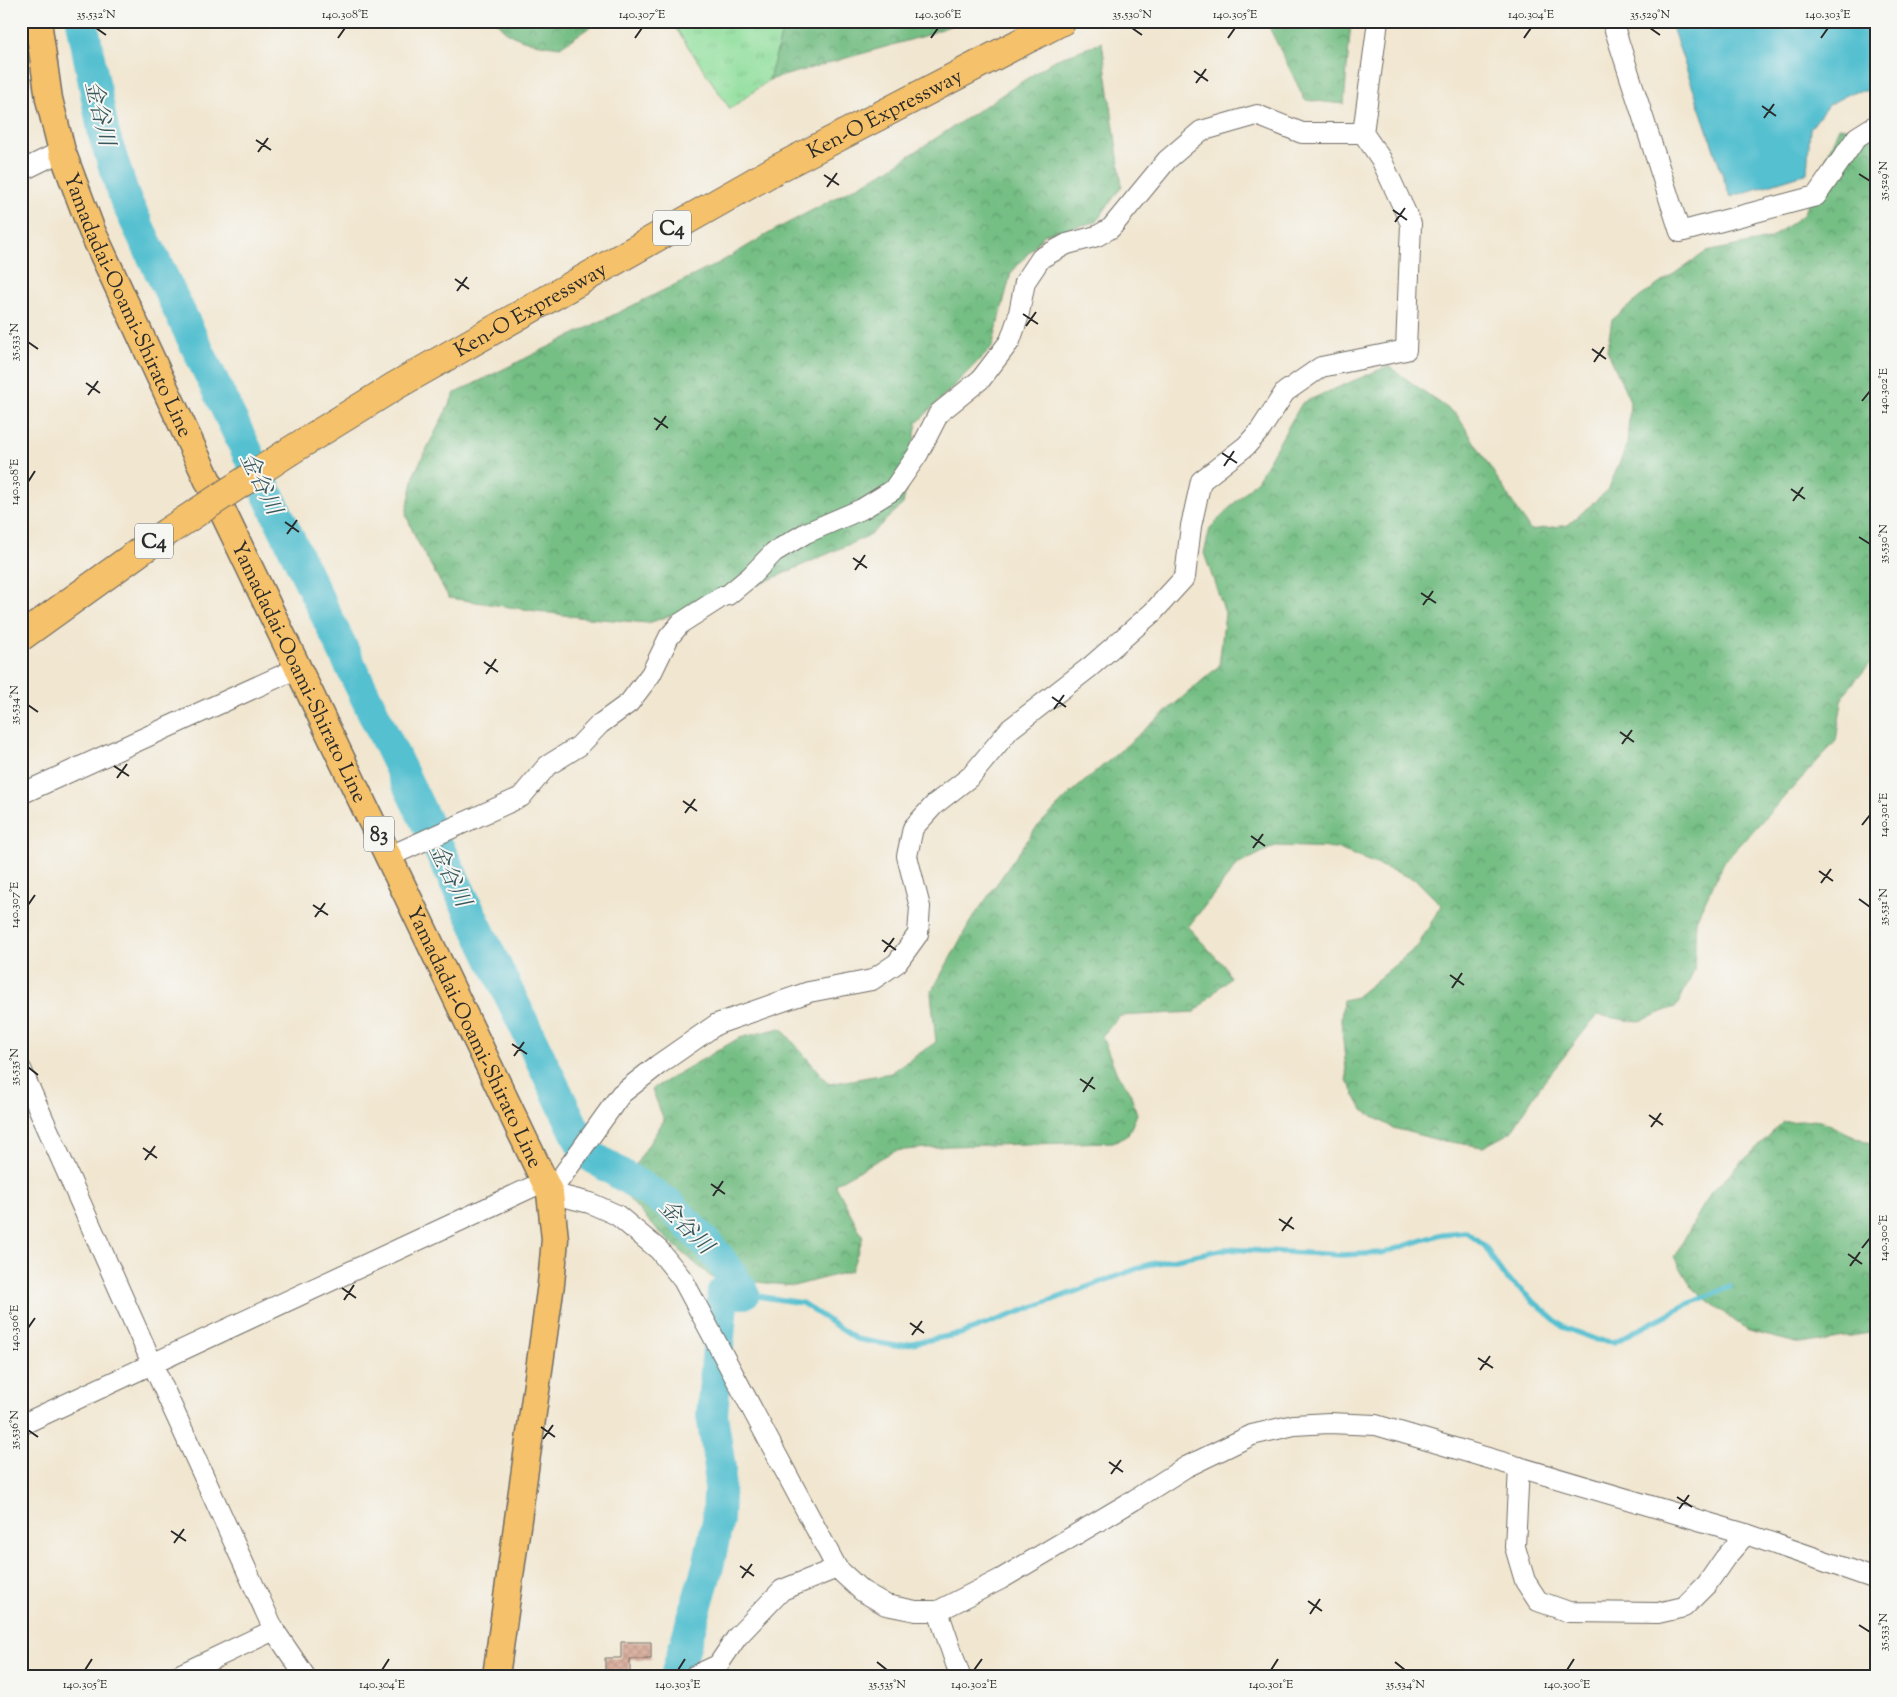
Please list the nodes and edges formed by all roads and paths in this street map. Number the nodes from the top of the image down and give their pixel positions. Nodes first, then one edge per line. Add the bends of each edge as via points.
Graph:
1 (38, 21) edge
2 (1062, 21) edge
3 (1378, 21) edge
4 (1612, 21) edge
5 (1876, 125) edge
6 (1363, 133) junction
7 (62, 151) junction
8 (21, 170) edge
9 (21, 637) edge
10 (298, 668) junction
11 (21, 794) edge
12 (390, 856) junction
13 (21, 1069) edge
14 (547, 1187) junction
15 (152, 1363) junction
16 (21, 1425) edge
17 (1519, 1467) junction
18 (1746, 1534) junction
19 (837, 1568) junction
20 (1876, 1579) edge
21 (938, 1611) junction
22 (274, 1630) junction
23 (177, 1676) edge
24 (305, 1676) edge
25 (496, 1676) edge
26 (694, 1676) edge
27 (960, 1676) edge

1 - 7 main road, Yamadadai-Ooami-Shirato Line / 83 via 49,99
2 - 9 highway, Ken-O Expressway / C4, bridge via 775,170 395,386 167,532
3 - 6 street
4 - 5 street via 1680,232 1816,196 1857,137
6 - 12 street via 1302,132 1257,115 1201,131 1167,160 1111,228 1097,236 1067,244 1041,258 1025,282 1010,341 981,380 939,413 918,454 893,490 862,509 806,533 774,552 728,595 681,623 669,637 652,674 629,704 600,724 579,746 546,766 521,797
6 - 14 street via 1381,159 1411,224 1406,350 1322,367 1285,392 1246,446 1201,482 1191,526 1185,578 1153,612 1090,667 1010,729 971,776 934,804 913,828 907,856 920,906 918,934 897,963 872,980 809,992 717,1024 621,1094
7 - 8 street
7 - 10 main road, Yamadadai-Ooami-Shirato Line / 83 via 96,239
10 - 11 street
10 - 12 main road, Yamadadai-Ooami-Shirato Line / 83
12 - 14 main road, Yamadadai-Ooami-Shirato Line / 83
13 - 15 street
14 - 15 street
14 - 19 street via 617,1215 660,1250 683,1280
14 - 25 main road, Yamadadai-Ooami-Shirato Line / 83 via 555,1239 551,1284
15 - 16 street
15 - 22 street
17 - 18 street
17 - 18 street via 1515,1547 1525,1581 1538,1601 1569,1612 1658,1613 1684,1607 1707,1584 1724,1558
17 - 21 street via 1376,1425 1329,1422 1252,1435 1186,1467 1010,1574
18 - 20 street
19 - 21 street via 862,1591 886,1604 916,1611
19 - 26 street via 782,1590 737,1637 718,1665
21 - 27 street
22 - 23 street
22 - 24 street

